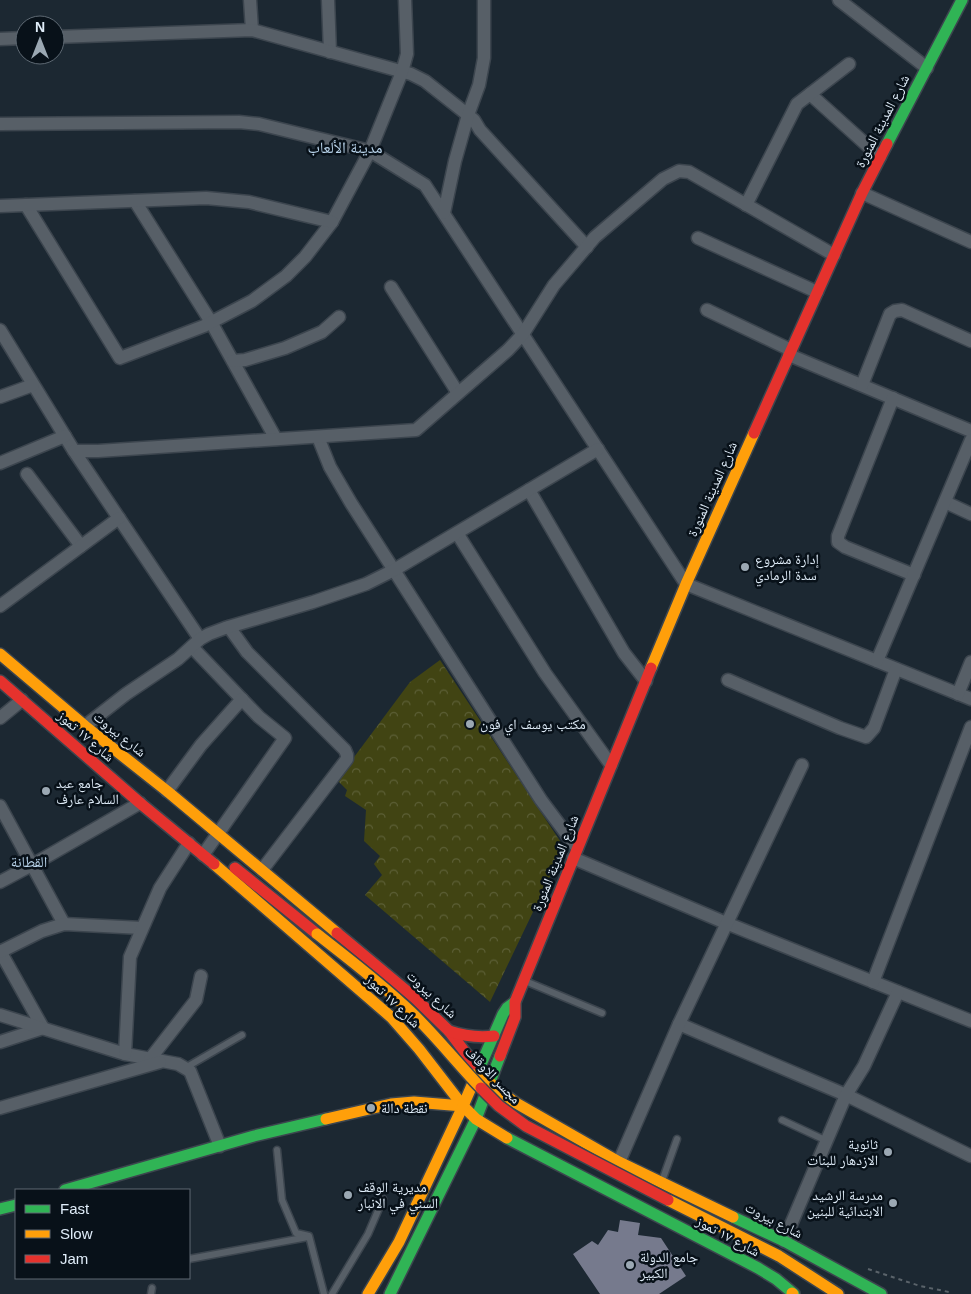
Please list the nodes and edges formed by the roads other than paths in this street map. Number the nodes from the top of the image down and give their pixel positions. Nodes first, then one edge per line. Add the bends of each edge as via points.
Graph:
1 (250, 0) edge
2 (328, 0) edge
3 (405, 0) edge
4 (484, 0) edge
5 (839, 0) edge
6 (962, 0) edge
7 (252, 30) junction
8 (65, 37) edge
9 (15, 38) edge
10 (0, 39) edge
11 (330, 52) junction
12 (849, 64) dead end
13 (927, 68) junction
14 (402, 72) junction
15 (810, 94) junction
16 (468, 115) junction
17 (0, 124) edge
18 (370, 150) junction
19 (880, 156) junction
20 (862, 193) junction
21 (135, 200) junction
22 (26, 205) junction
23 (746, 205) junction
24 (0, 206) edge
25 (444, 213) junction
26 (332, 222) junction
27 (698, 238) dead end
28 (971, 242) edge
29 (586, 247) junction
30 (834, 255) junction
31 (391, 288) dead end
32 (817, 292) junction
33 (707, 310) dead end
34 (339, 316) dead end
35 (211, 322) junction
36 (0, 330) edge
37 (523, 334) junction
38 (971, 341) edge
39 (790, 352) junction
40 (233, 361) junction
41 (33, 385) junction
42 (862, 385) junction
43 (458, 393) junction
44 (0, 396) edge
45 (893, 398) junction
46 (971, 431) edge
47 (64, 436) junction
48 (318, 437) junction
49 (276, 440) junction
50 (971, 440) edge
51 (598, 449) junction
52 (74, 452) junction
53 (0, 463) edge
54 (27, 474) dead end
55 (529, 490) junction
56 (945, 502) junction
57 (971, 514) edge
58 (118, 518) junction
59 (457, 533) junction
60 (82, 546) junction
61 (394, 570) junction
62 (914, 575) junction
63 (686, 584) junction
64 (0, 606) edge
65 (229, 627) junction
66 (196, 643) junction
67 (0, 654) edge
68 (877, 661) junction
69 (971, 662) edge
70 (896, 669) junction
71 (728, 680) dead end
72 (0, 681) edge
73 (646, 681) junction
74 (958, 694) junction
75 (242, 699) junction
76 (971, 699) edge
77 (22, 700) junction
78 (0, 718) edge
79 (85, 726) junction
80 (971, 727) edge
81 (611, 765) junction
82 (802, 765) dead end
83 (167, 791) junction
84 (140, 803) junction
85 (0, 806) edge
86 (218, 834) junction
87 (189, 843) junction
88 (575, 853) junction
89 (203, 855) junction
90 (32, 865) junction
91 (237, 869) junction
92 (262, 870) junction
93 (0, 882) edge
94 (726, 923) junction
95 (64, 924) junction
96 (142, 928) junction
97 (0, 952) edge
98 (201, 976) dead end
99 (524, 981) junction
100 (873, 982) junction
101 (898, 992) junction
102 (515, 1002) junction
103 (602, 1013) dead end
104 (0, 1014) edge
105 (971, 1021) edge
106 (679, 1024) junction
107 (44, 1028) junction
108 (449, 1031) junction
109 (242, 1035) dead end
110 (494, 1036) junction
111 (0, 1042) edge
112 (126, 1054) junction
113 (156, 1060) junction
114 (185, 1068) junction
115 (479, 1070) junction
116 (490, 1083) junction
117 (846, 1095) junction
118 (463, 1106) junction
119 (0, 1108) edge
120 (476, 1119) junction
121 (782, 1120) dead end
122 (677, 1139) dead end
123 (827, 1141) junction
124 (220, 1146) junction
125 (277, 1150) dead end
126 (971, 1156) edge
127 (619, 1162) junction
128 (661, 1182) junction
129 (69, 1189) edge
130 (383, 1199) dead end
131 (15, 1205) edge
132 (0, 1210) edge
133 (309, 1236) junction
134 (784, 1241) junction
135 (190, 1258) edge
136 (790, 1263) junction
137 (324, 1294) edge
138 (332, 1294) edge
139 (368, 1294) edge
140 (390, 1294) edge
141 (793, 1294) edge
142 (822, 1294) edge
143 (838, 1294) edge
144 (881, 1294) edge

1 - 7 street
2 - 11 street
3 - 14 street via 407,54
4 - 16 street via 484,58
5 - 13 street
6 - 13 street, شارع المدينة المنورة
7 - 8 street
7 - 11 street
9 - 10 street
11 - 14 street
12 - 15 street
13 - 19 street, شارع المدينة المنورة
14 - 16 street via 425,81
14 - 18 street
15 - 19 street
15 - 23 street via 797,104
16 - 25 street
16 - 29 street
17 - 18 street via 239,122
18 - 25 street via 425,185
18 - 26 street
19 - 20 street, شارع المدينة المنورة
20 - 28 street
20 - 30 street, شارع المدينة المنورة
21 - 22 street
21 - 26 street via 206,198 249,202
21 - 35 street
22 - 24 street
22 - 35 street via 120,358
23 - 29 street via 689,172 679,171 663,179
23 - 30 street
25 - 37 street
26 - 35 street via 286,276 252,301
27 - 32 street
29 - 37 street via 554,285
30 - 32 street, شارع المدينة المنورة
31 - 43 street
32 - 39 street, شارع المدينة المنورة
33 - 39 street
34 - 40 street via 322,332 285,348
35 - 40 street
36 - 41 street
37 - 43 street
37 - 51 street
38 - 42 street via 902,310 895,311 890,314
39 - 42 street
39 - 63 street, شارع المدينة المنورة
40 - 49 street
41 - 44 street
41 - 47 street
42 - 45 street
43 - 48 street via 416,430
45 - 46 street
45 - 62 street via 838,542
47 - 52 street
47 - 53 street
48 - 49 street
48 - 61 street via 330,467
49 - 52 street
50 - 56 street
51 - 55 street
51 - 63 street
52 - 58 street
54 - 60 street
55 - 59 street
55 - 73 street via 624,653
56 - 57 street
56 - 62 street
58 - 60 street
58 - 66 street
59 - 61 street
59 - 81 street via 545,673
60 - 64 street
61 - 65 street via 366,584
61 - 88 street
62 - 68 street
63 - 68 street
63 - 73 street, شارع المدينة المنورة
65 - 66 street
65 - 92 street via 247,652 347,755
66 - 75 street
66 - 79 street
67 - 79 street, شارع بيروت
68 - 70 street
69 - 74 street
70 - 71 street via 874,728 866,737
70 - 74 street
72 - 77 street, شارع ١٧ تموز
73 - 81 street, شارع المدينة المنورة
74 - 76 street
75 - 83 street via 201,745
75 - 86 street via 285,738
77 - 78 street
77 - 84 street, شارع ١٧ تموز
79 - 83 street, شارع بيروت
80 - 100 street
81 - 88 street, شارع المدينة المنورة
82 - 94 street
83 - 86 street, شارع بيروت
84 - 87 street, شارع ١٧ تموز
84 - 90 street
85 - 90 street
86 - 89 street
86 - 91 street, مجسر الاوقاف
86 - 92 street, شارع بيروت
87 - 89 street, شارع ١٧ تموز
87 - 96 street via 160,888
88 - 94 street
88 - 99 street, شارع المدينة المنورة
89 - 91 street, مجسر الاوقاف
89 - 118 street, شارع ١٧ تموز via 391,1016
90 - 93 street
90 - 95 street
91 - 136 street, مجسر الاوقاف, bridge via 412,1012 479,1087 513,1117 538,1134
92 - 108 street, شارع بيروت via 415,998
94 - 100 street
94 - 106 street
95 - 96 street
95 - 97 street
96 - 112 street via 130,957
97 - 107 street
98 - 113 street via 196,1000
99 - 102 street, شارع المدينة المنورة
99 - 103 lane
100 - 101 street
101 - 105 street
101 - 117 street via 864,1066
102 - 110 street via 503,1014
102 - 116 street via 515,1018
104 - 107 street
106 - 117 street
106 - 127 street
107 - 111 street
107 - 112 street
108 - 110 street via 472,1037
108 - 115 street, شارع بيروت
109 - 114 lane
110 - 115 street
112 - 113 street
113 - 114 street
113 - 119 street
114 - 124 street via 190,1071
115 - 116 street, شارع بيروت
115 - 118 street
116 - 120 street
116 - 127 street, شارع بيروت via 502,1094
117 - 123 street
117 - 126 street
118 - 120 street, شارع ١٧ تموز
118 - 124 street via 414,1102 391,1104
118 - 139 street via 399,1242
120 - 140 street
120 - 141 street, شارع ١٧ تموز via 758,1268
121 - 123 lane
122 - 128 lane
123 - 134 street
124 - 129 street
125 - 133 lane via 282,1200 296,1233
127 - 128 street, شارع بيروت
128 - 134 street, شارع بيروت
130 - 138 lane via 368,1234
131 - 132 street
133 - 135 lane
133 - 137 lane
134 - 144 street, شارع بيروت
136 - 142 street, مجسر الاوقاف via 801,1270
136 - 143 street, مجسر الاوقاف

